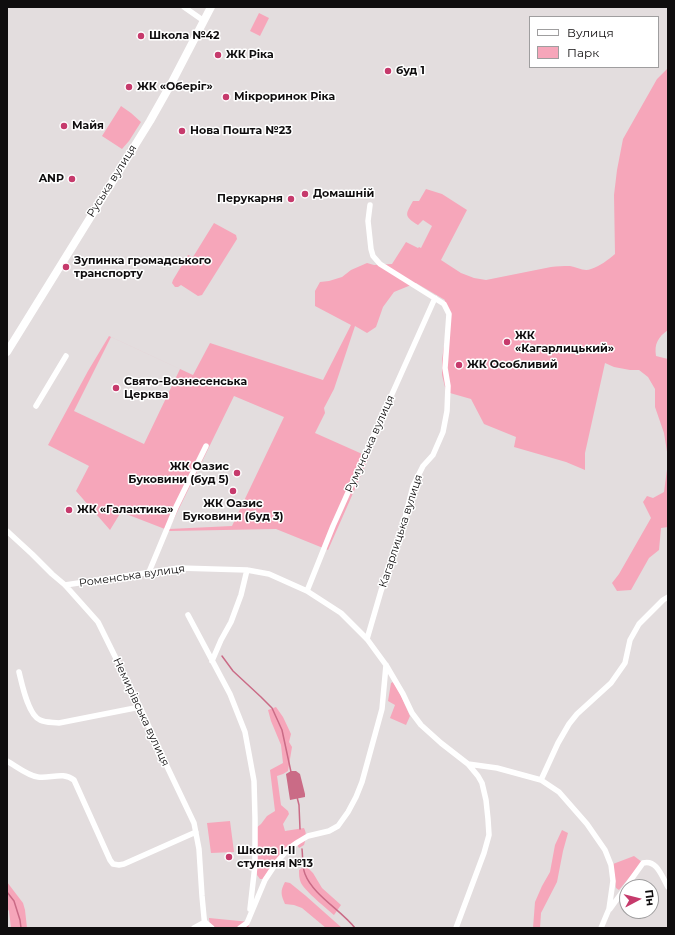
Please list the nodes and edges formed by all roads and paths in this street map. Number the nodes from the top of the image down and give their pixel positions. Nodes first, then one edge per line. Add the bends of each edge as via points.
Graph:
1 (184, 7) edge
2 (211, 7) edge
3 (204, 21) junction
4 (370, 205) dead end
5 (435, 298) junction
6 (7, 352) edge
7 (66, 356) dead end
8 (36, 406) dead end
9 (206, 446) dead end
10 (7, 531) edge
11 (247, 570) junction
12 (149, 572) junction
13 (64, 585) junction
14 (308, 591) junction
15 (668, 597) edge
16 (188, 615) dead end
17 (368, 639) junction
18 (212, 661) junction
19 (386, 665) junction
20 (19, 672) dead end
21 (140, 707) junction
22 (7, 761) edge
23 (468, 764) junction
24 (541, 780) junction
25 (196, 832) junction
26 (668, 887) edge
27 (609, 909) junction
28 (250, 916) junction
29 (205, 925) edge
30 (194, 928) edge
31 (212, 928) edge
32 (240, 928) edge
33 (456, 928) edge
34 (601, 928) edge

1 - 3 street
2 - 3 main road, Руська вулиця
3 - 6 main road, Руська вулиця via 150,121
4 - 5 street, Кагарлицька вулиця via 370,249 374,256 380,264
5 - 14 street, Румунська вулиця via 333,526
5 - 17 street, Кагарлицька вулиця via 444,304 449,314 445,368 448,386 447,411 443,432 433,455 423,466 413,486 401,534
7 - 8 street
9 - 12 street via 176,507
10 - 13 street, Немирівська вулиця
11 - 12 street, Роменська вулиця via 179,568
11 - 14 street, Роменська вулиця via 269,574
11 - 18 street via 231,622
12 - 13 street, Роменська вулиця
13 - 21 street, Немирівська вулиця via 98,622
14 - 17 street, Роменська вулиця via 341,613
15 - 24 street via 638,624 630,640 625,663 611,683 569,724
16 - 18 street
17 - 19 street, Роменська вулиця
18 - 28 street via 230,694 244,732 254,781 255,865
19 - 23 street, Роменська вулиця via 421,725
19 - 28 street via 382,709 362,782 348,812 338,826 329,832 308,836 288,849 265,880
20 - 21 street via 30,706 39,720 59,723
21 - 25 street, Немирівська вулиця
22 - 25 street via 37,777 61,775 74,780 113,864 124,864
23 - 24 street via 497,768
23 - 33 street, Роменська вулиця via 482,783 489,835
24 - 27 street via 560,792 605,850 611,865 613,881
25 - 29 street, Немирівська вулиця
26 - 27 street via 657,866 643,863
27 - 34 street
28 - 32 street via 247,923
29 - 30 street
29 - 31 street

